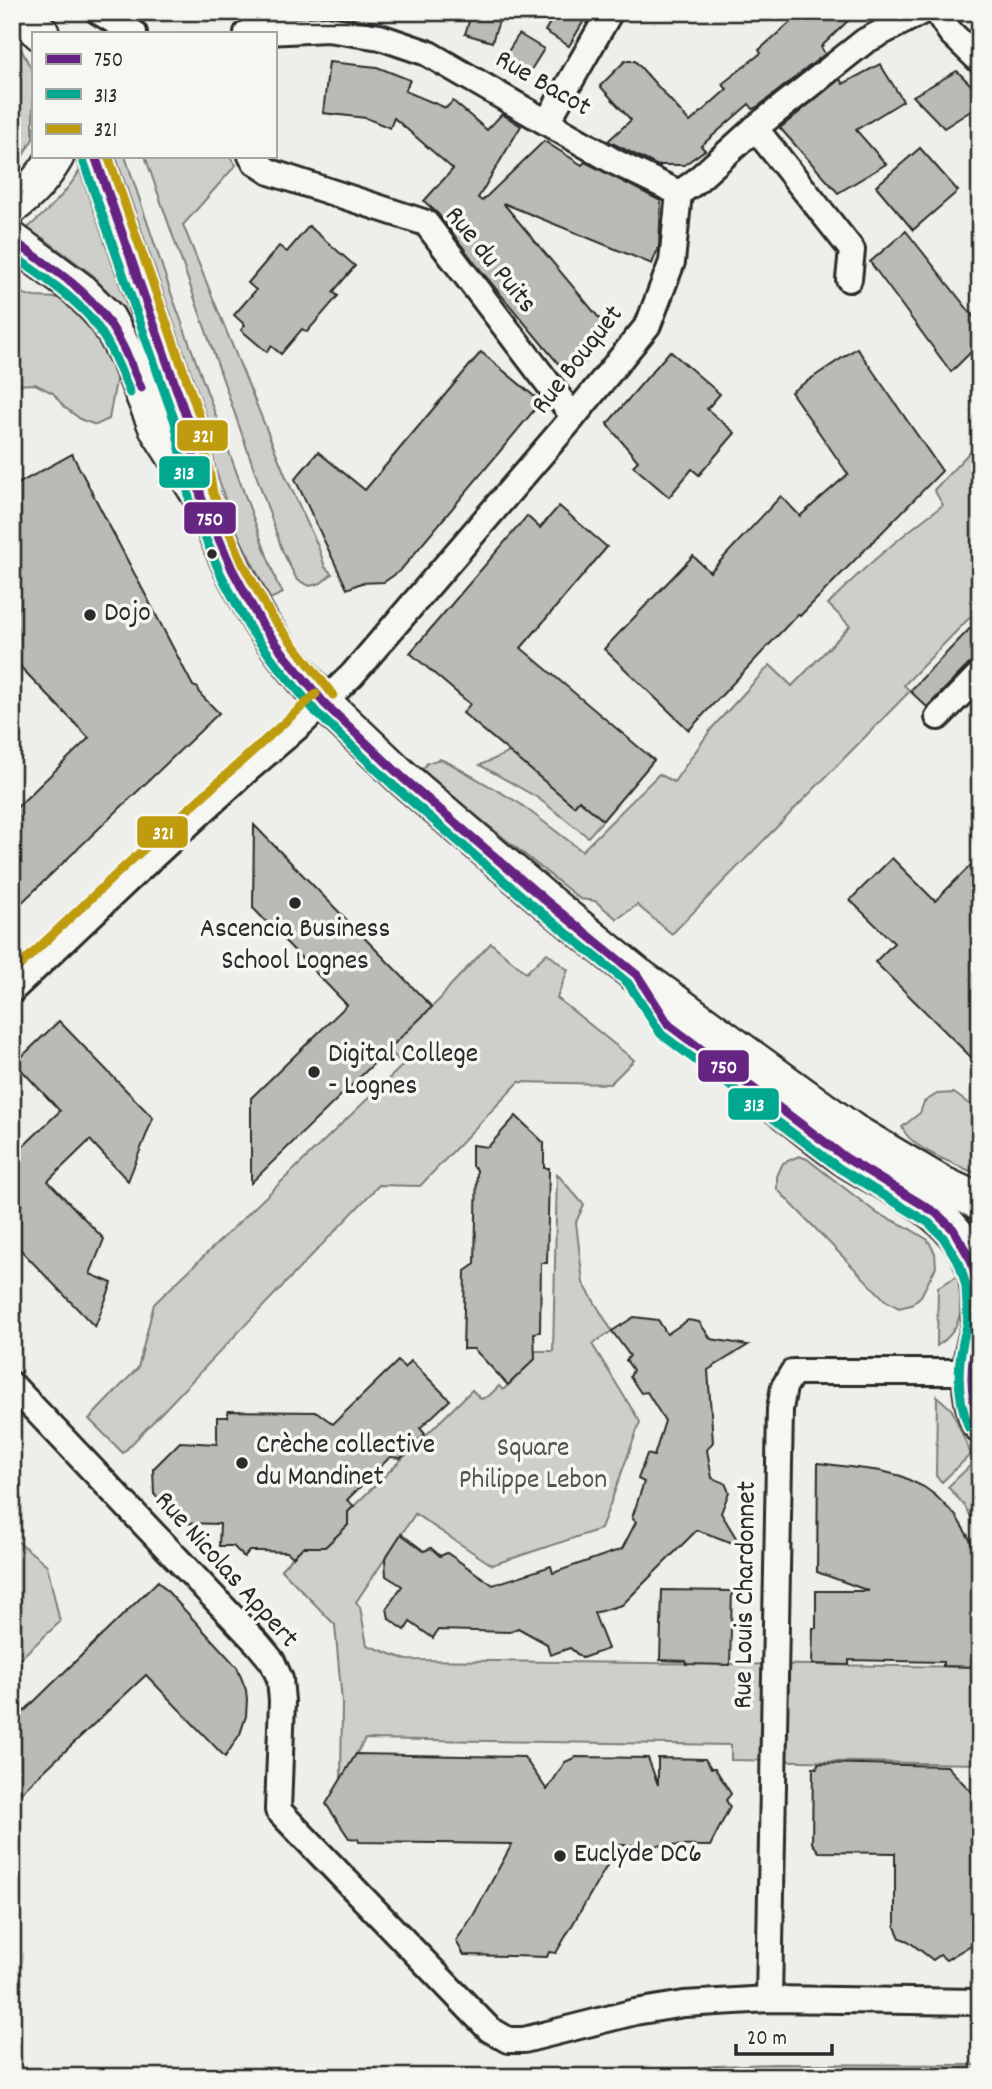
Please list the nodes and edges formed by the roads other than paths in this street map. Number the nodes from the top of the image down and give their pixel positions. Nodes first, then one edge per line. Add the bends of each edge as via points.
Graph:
1 (99, 12) edge
2 (610, 12) edge
3 (921, 12) edge
4 (937, 12) edge
5 (132, 32) edge
6 (267, 32) edge
7 (980, 61) edge
8 (547, 121) junction
9 (755, 128) junction
10 (55, 158) edge
11 (96, 158) edge
12 (252, 158) edge
13 (679, 193) junction
14 (12, 206) edge
15 (12, 240) edge
16 (849, 279) dead end
17 (571, 419) junction
18 (201, 497) junction
19 (980, 674) edge
20 (312, 714) junction
21 (938, 717) dead end
22 (637, 975) junction
23 (12, 990) edge
24 (980, 1202) edge
25 (980, 1326) edge
26 (970, 1372) junction
27 (12, 1385) edge
28 (980, 1424) edge
29 (769, 1999) junction
30 (980, 2002) edge

1 - 5 street
2 - 8 street
3 - 9 street via 865,41
4 - 7 street
6 - 8 street, Rue Bacot via 327,29 380,37 427,53
8 - 13 street, Rue Bacot
9 - 13 street
9 - 16 street via 852,250
10 - 14 street via 30,192
11 - 18 street via 187,419
12 - 17 street, Rue du Puits via 270,172 426,223
13 - 17 street, Rue Bouquet via 672,262 648,325
15 - 18 street via 78,289 107,318 157,428
17 - 20 street, Rue Bouquet via 357,670
18 - 20 street via 232,569 261,623 286,657
19 - 21 street
20 - 22 street via 403,778
20 - 23 street, Rue Bouquet
22 - 24 street via 852,1131
22 - 25 street via 669,1025 846,1158 936,1213 953,1229 971,1260 978,1284
25 - 26 street
26 - 28 street via 971,1397
26 - 29 street, Rue Louis Chardonnet via 793,1372 785,1387 780,1409
27 - 29 street, Rue Nicolas Appert via 272,1661 282,1701 278,1811 489,2029 508,2040 524,2040 635,2012
29 - 30 street

